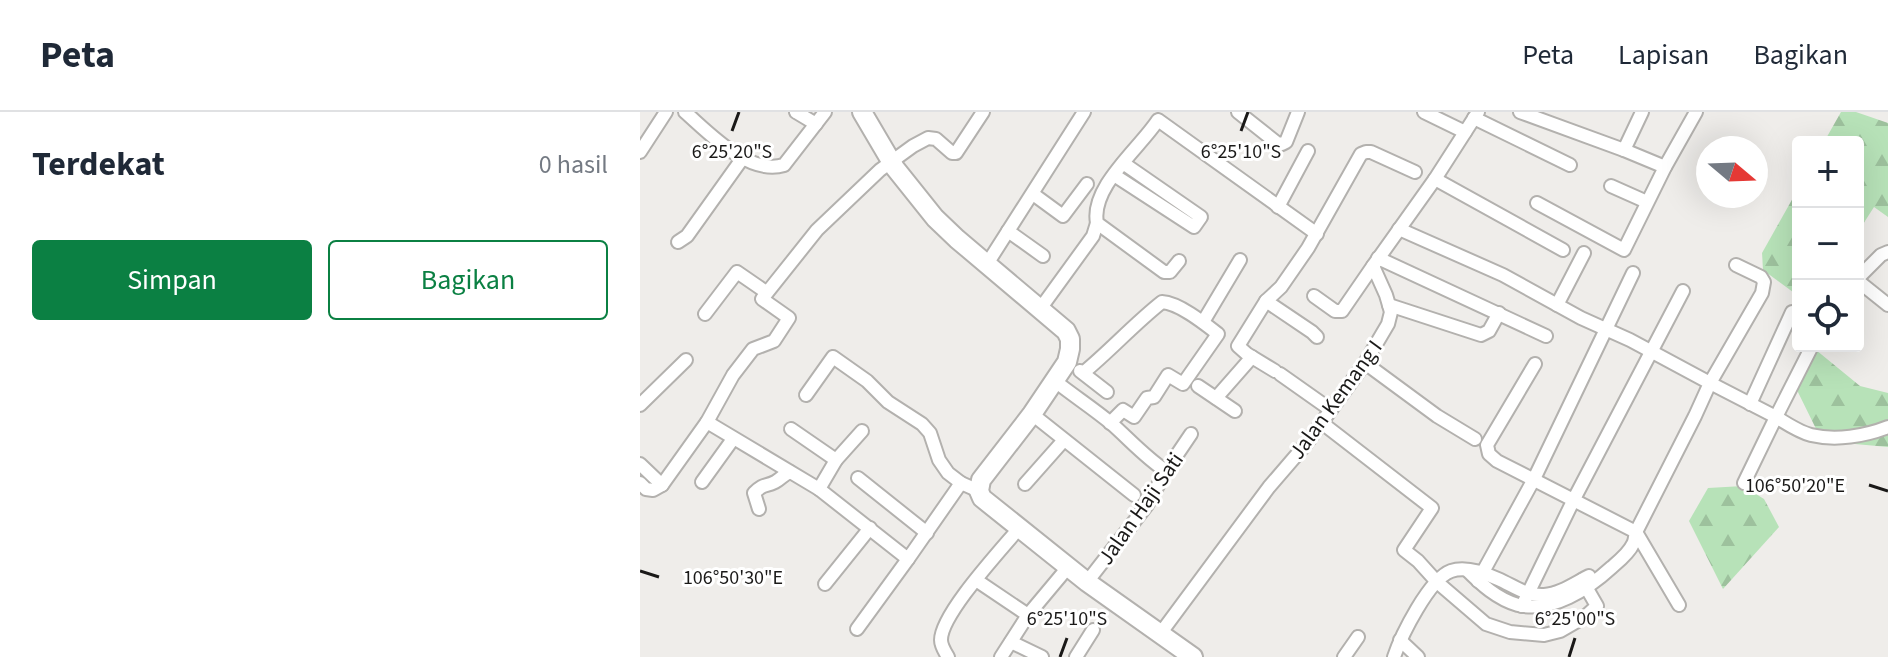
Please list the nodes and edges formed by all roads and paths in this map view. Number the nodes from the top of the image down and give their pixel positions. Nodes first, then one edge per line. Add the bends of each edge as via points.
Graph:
1 (666, 112) edge
2 (685, 112) edge
3 (796, 112) edge
4 (825, 112) edge
5 (862, 112) edge
6 (983, 112) edge
7 (1084, 112) edge
8 (1238, 112) edge
9 (1298, 112) edge
10 (1424, 112) edge
11 (1520, 112) edge
12 (1642, 112) edge
13 (1696, 112) edge
14 (1476, 115) edge
15 (1160, 116) edge
16 (816, 124) junction
17 (1465, 132) junction
18 (1624, 150) junction
19 (1308, 151) dead end
20 (640, 152) edge
21 (742, 159) junction
22 (891, 162) junction
23 (1123, 163) junction
24 (1570, 165) dead end
25 (1665, 167) junction
26 (1415, 172) dead end
27 (1114, 175) junction
28 (1435, 179) junction
29 (1087, 184) dead end
30 (1611, 186) dead end
31 (1033, 194) junction
32 (1647, 202) junction
33 (1537, 203) dead end
34 (1278, 207) junction
35 (1097, 223) junction
36 (1399, 229) junction
37 (1008, 231) junction
38 (1317, 234) junction
39 (678, 242) dead end
40 (1563, 250) dead end
41 (1888, 252) edge
42 (1584, 253) dead end
43 (1043, 256) dead end
44 (1240, 260) dead end
45 (1179, 261) dead end
46 (1375, 262) junction
47 (987, 264) junction
48 (1736, 265) dead end
49 (1633, 273) dead end
50 (1864, 273) edge
51 (1864, 285) edge
52 (1683, 291) dead end
53 (766, 292) junction
54 (1314, 296) dead end
55 (1266, 301) junction
56 (1389, 305) junction
57 (1557, 305) junction
58 (1888, 305) edge
59 (1040, 309) junction
60 (1792, 312) dead end
61 (1499, 313) junction
62 (705, 314) dead end
63 (1203, 322) junction
64 (1605, 329) junction
65 (1546, 336) dead end
66 (1317, 337) dead end
67 (1809, 352) edge
68 (1652, 353) junction
69 (1252, 357) junction
70 (686, 360) dead end
71 (1067, 362) junction
72 (1365, 363) junction
73 (1535, 364) dead end
74 (1083, 373) junction
75 (1055, 381) junction
76 (1710, 383) junction
77 (1198, 386) dead end
78 (1107, 392) dead end
79 (806, 395) dead end
80 (1216, 398) junction
81 (1750, 404) junction
82 (640, 405) edge
83 (1331, 410) junction
84 (1235, 411) dead end
85 (1032, 414) junction
86 (1776, 417) junction
87 (707, 422) junction
88 (1110, 423) junction
89 (1322, 423) junction
90 (1888, 427) edge
91 (791, 429) dead end
92 (862, 431) dead end
93 (1191, 434) dead end
94 (733, 439) junction
95 (1475, 439) dead end
96 (1064, 440) junction
97 (836, 460) junction
98 (640, 464) edge
99 (1166, 471) junction
100 (790, 472) junction
101 (858, 478) dead end
102 (1534, 479) junction
103 (702, 482) dead end
104 (640, 483) edge
105 (961, 483) junction
106 (1744, 483) dead end
107 (1025, 484) dead end
108 (662, 485) junction
109 (819, 489) junction
110 (979, 491) junction
111 (1134, 495) dead end
112 (1574, 499) junction
113 (759, 509) dead end
114 (1020, 527) junction
115 (870, 528) junction
116 (1636, 532) junction
117 (927, 533) junction
118 (908, 559) junction
119 (1069, 566) junction
120 (1480, 577) junction
121 (976, 580) junction
122 (1087, 582) junction
123 (1437, 582) junction
124 (825, 584) dead end
125 (1584, 584) junction
126 (1524, 600) junction
127 (1679, 605) dead end
128 (1028, 615) junction
129 (857, 629) dead end
130 (1093, 630) dead end
131 (1160, 634) junction
132 (1358, 637) dead end
133 (1400, 640) junction
134 (1011, 642) junction
135 (948, 657) edge
136 (1001, 657) edge
137 (1042, 657) edge
138 (1076, 657) edge
139 (1193, 657) edge
140 (1344, 657) edge
141 (1394, 657) edge
142 (1418, 657) edge

1 - 20 street
2 - 21 street
3 - 16 street
4 - 16 street
5 - 22 street
6 - 22 street via 956,153 931,137
7 - 31 street
8 - 9 street via 1280,144 1286,142
10 - 17 street
11 - 18 street
12 - 18 street
13 - 25 street
14 - 17 street
14 - 24 street
15 - 23 street
15 - 34 street
16 - 21 street via 784,165
17 - 28 street
18 - 25 street
19 - 34 street
21 - 39 street
22 - 47 street via 935,218
22 - 53 street via 817,230
23 - 27 street
23 - 27 street via 1201,217 1194,227
25 - 32 street
26 - 38 street via 1371,152 1361,154
27 - 35 street via 1097,207
28 - 36 street
28 - 40 street
29 - 31 street via 1063,216
30 - 32 street
31 - 37 street
32 - 33 street via 1624,250
34 - 38 street
35 - 45 street via 1164,272
35 - 59 street
36 - 46 street
36 - 57 street
37 - 43 street
37 - 47 street
38 - 55 street
41 - 50 street
42 - 57 street
44 - 63 street
46 - 54 street via 1342,311
46 - 56 street
46 - 61 street
47 - 59 street
48 - 76 street via 1761,277 1762,293
49 - 64 street
51 - 58 street
52 - 68 street
53 - 62 street via 737,272
53 - 87 street via 762,299 789,318 774,341 753,349
55 - 66 street
55 - 69 street via 1238,346
56 - 61 street via 1481,335
56 - 72 street, Jalan Kemang I via 1388,324
57 - 64 street
59 - 71 street via 1066,331
60 - 81 street
61 - 65 street
63 - 74 street via 1162,302
63 - 88 street via 1218,334 1183,384 1168,375 1134,417 1123,410
64 - 68 street
64 - 102 street
67 - 86 street
68 - 76 street
68 - 112 street
69 - 80 street
69 - 83 street
70 - 82 street
71 - 74 street
71 - 75 street
72 - 83 street, Jalan Kemang I
72 - 95 street
73 - 102 street via 1487,445 1497,461
74 - 78 street
75 - 85 street
75 - 88 street
76 - 81 street
76 - 116 street
77 - 80 street
79 - 105 street via 833,357 922,424 939,460
80 - 84 street
81 - 86 street
83 - 89 street, Jalan Kemang I
85 - 96 street
85 - 110 street via 981,480
86 - 90 street via 1827,437
86 - 106 street
87 - 94 street
87 - 108 street
88 - 99 street
89 - 123 street via 1432,508 1404,550
89 - 131 street, Jalan Kemang I
91 - 97 street
92 - 97 street
93 - 99 street, Jalan Haji Sati
94 - 100 street
94 - 103 street
96 - 107 street
96 - 111 street
97 - 109 street
98 - 108 street
99 - 122 street, Jalan Haji Sati via 1147,505
100 - 109 street
100 - 113 street via 754,493
101 - 117 street
102 - 112 street
102 - 120 street
104 - 108 street via 653,490
105 - 110 street
105 - 117 street
109 - 115 street
110 - 114 street
112 - 116 street
112 - 126 street
114 - 119 street
114 - 121 street
115 - 118 street
115 - 124 street
116 - 125 street via 1633,546 1610,569
116 - 127 street
117 - 118 street
118 - 129 street
119 - 122 street
119 - 128 street
120 - 123 street via 1453,570
120 - 126 street via 1504,600
121 - 128 street
121 - 135 street via 946,619 941,640
122 - 131 street
123 - 125 street via 1486,624 1544,635 1560,631 1597,606
123 - 133 street
125 - 126 street via 1546,605
128 - 134 street
130 - 138 street
131 - 139 street
132 - 140 street
133 - 141 street
133 - 142 street
134 - 136 street
134 - 137 street

